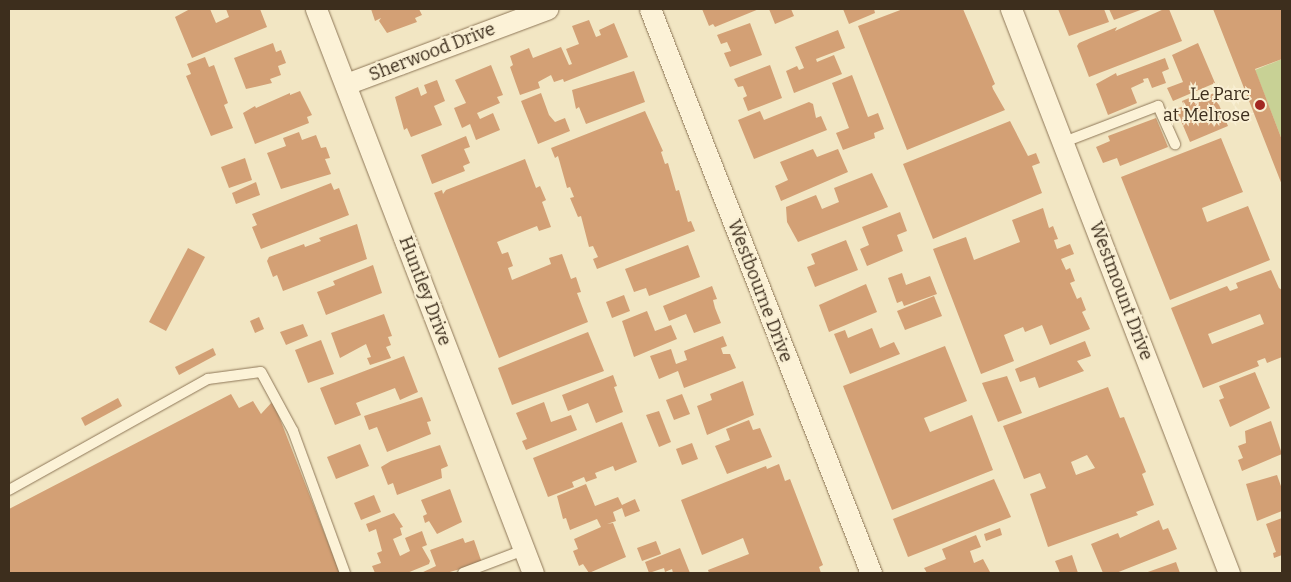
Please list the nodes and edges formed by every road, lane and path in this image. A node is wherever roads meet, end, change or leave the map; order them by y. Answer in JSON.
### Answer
{"nodes":[{"id":1,"x":316,"y":9,"type":"edge"},
{"id":2,"x":546,"y":9,"type":"edge"},
{"id":3,"x":650,"y":9,"type":"edge"},
{"id":4,"x":1011,"y":9,"type":"edge"},
{"id":5,"x":346,"y":84,"type":"junction"},
{"id":6,"x":1064,"y":142,"type":"junction"},
{"id":7,"x":1175,"y":144,"type":"dead end"},
{"id":8,"x":9,"y":490,"type":"edge"},
{"id":9,"x":524,"y":550,"type":"junction"},
{"id":10,"x":345,"y":573,"type":"edge"},
{"id":11,"x":464,"y":573,"type":"edge"},
{"id":12,"x":533,"y":573,"type":"edge"},
{"id":13,"x":870,"y":573,"type":"edge"},
{"id":14,"x":1229,"y":573,"type":"edge"}],
"edges":[{"from":1,"to":5,"type":"street","name":"Huntley Drive"},
{"from":2,"to":5,"type":"street","name":"Sherwood Drive"},
{"from":3,"to":13,"type":"street","name":"Westbourne Drive"},
{"from":4,"to":6,"type":"street","name":"Westmount Drive"},
{"from":5,"to":9,"type":"street","name":"Huntley Drive"},
{"from":6,"to":7,"type":"lane"},
{"from":6,"to":14,"type":"street","name":"Westmount Drive"},
{"from":8,"to":10,"type":"lane"},
{"from":9,"to":11,"type":"lane"},
{"from":9,"to":12,"type":"street","name":"Huntley Drive"}]}
